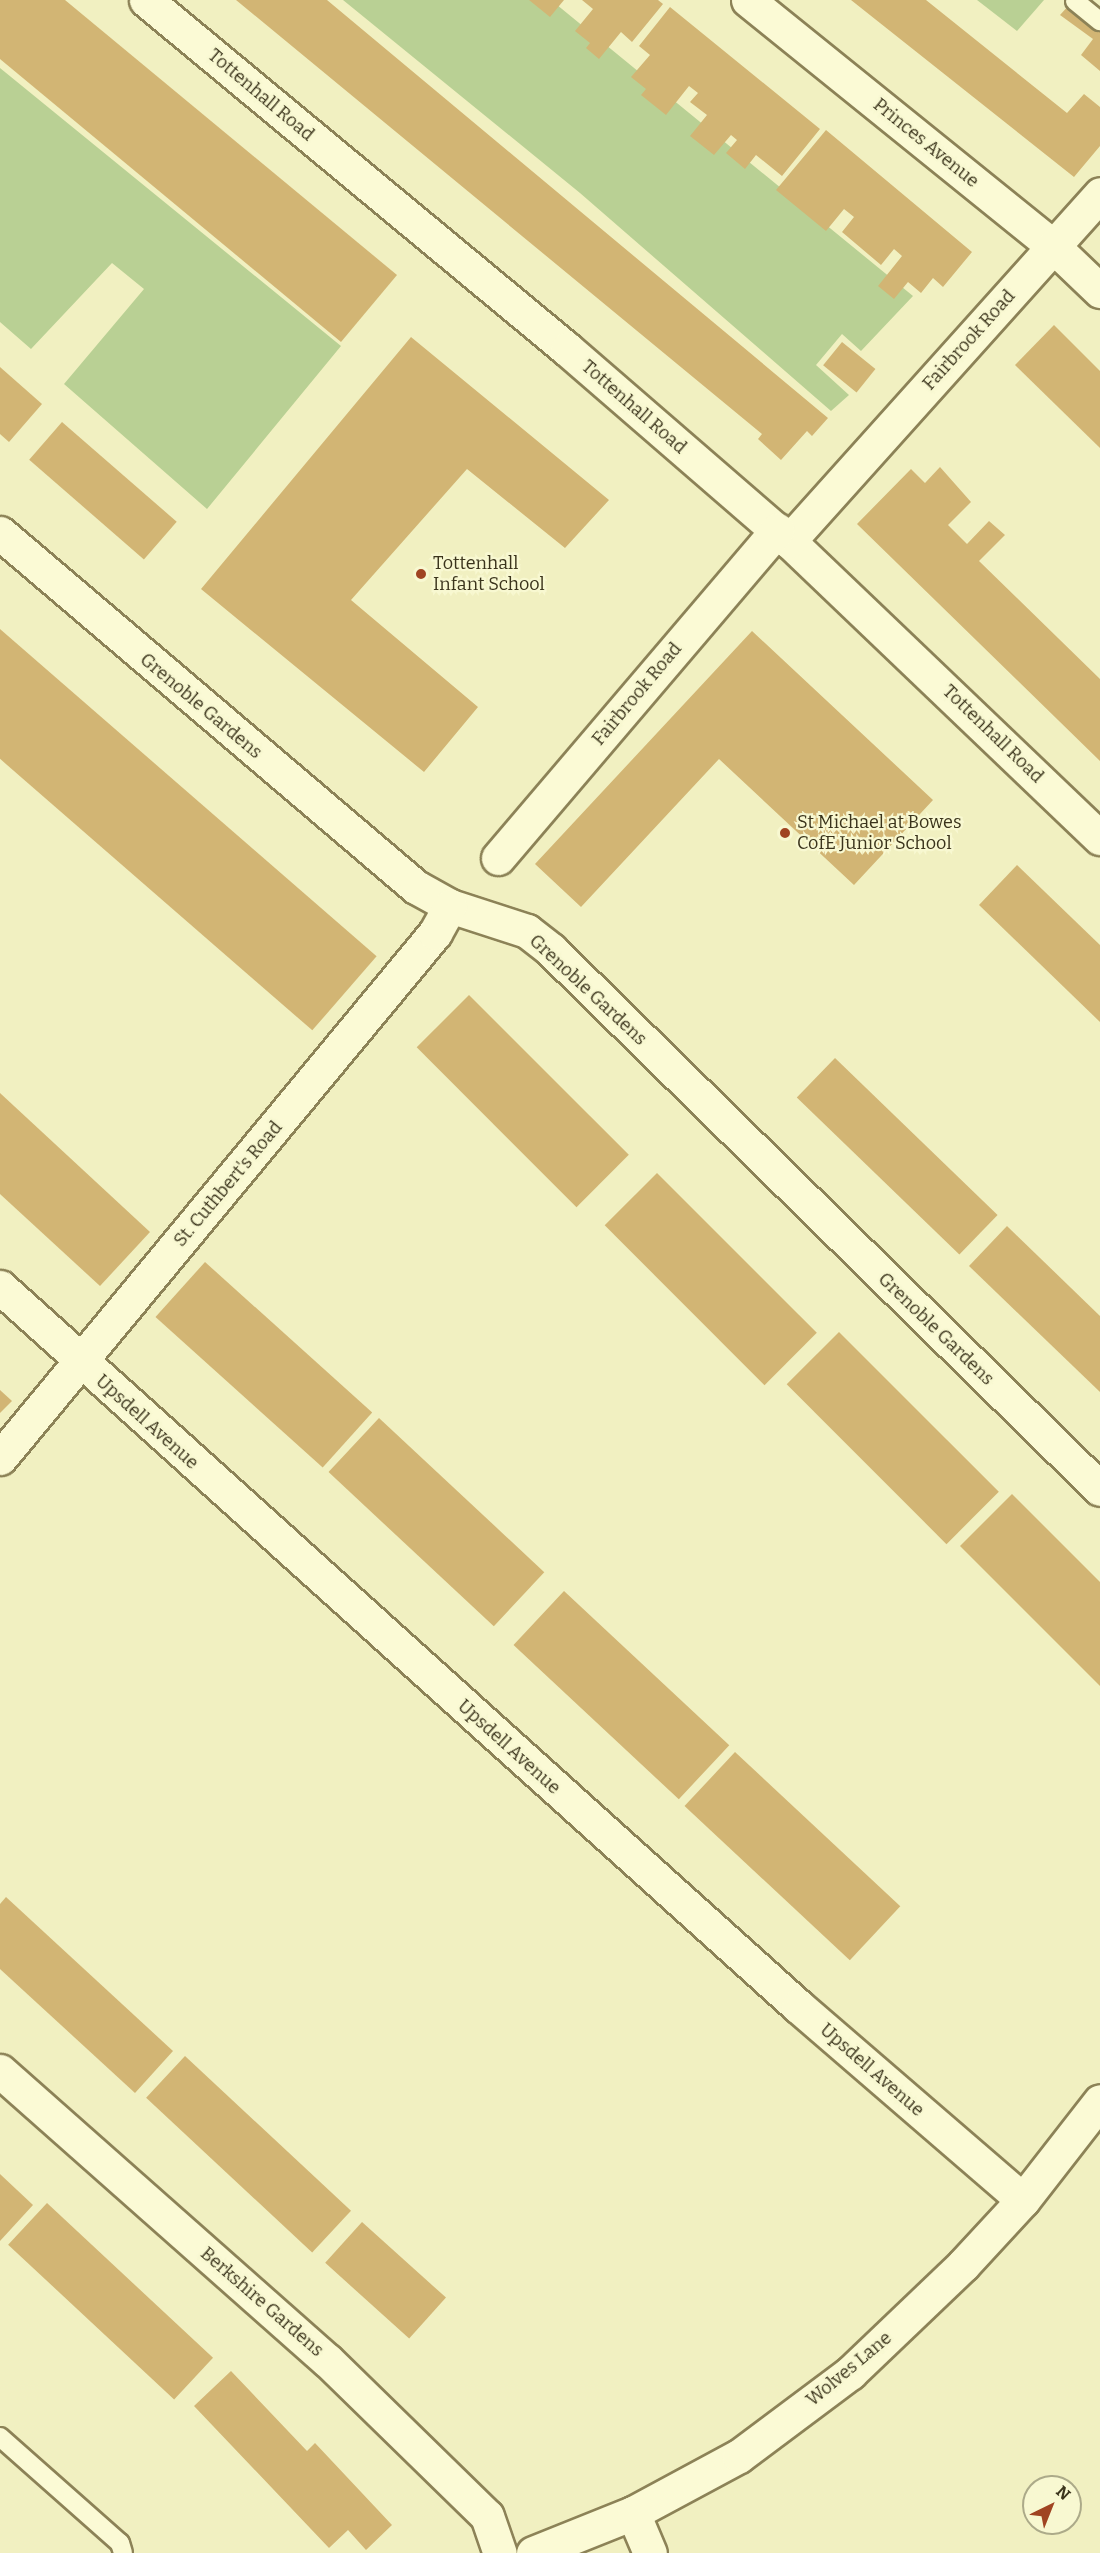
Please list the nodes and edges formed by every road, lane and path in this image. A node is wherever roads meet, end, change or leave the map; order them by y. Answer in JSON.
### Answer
{"nodes":[{"id":1,"x":146,"y":0,"type":"edge"},
{"id":2,"x":748,"y":0,"type":"edge"},
{"id":3,"x":1075,"y":1,"type":"edge"},
{"id":4,"x":1100,"y":21,"type":"edge"},
{"id":5,"x":1100,"y":194,"type":"edge"},
{"id":6,"x":1054,"y":247,"type":"junction"},
{"id":7,"x":1100,"y":291,"type":"edge"},
{"id":8,"x":0,"y":533,"type":"edge"},
{"id":9,"x":783,"y":536,"type":"junction"},
{"id":10,"x":1100,"y":838,"type":"edge"},
{"id":11,"x":498,"y":858,"type":"dead end"},
{"id":12,"x":450,"y":906,"type":"junction"},
{"id":13,"x":0,"y":1287,"type":"edge"},
{"id":14,"x":81,"y":1362,"type":"junction"},
{"id":15,"x":0,"y":1458,"type":"edge"},
{"id":16,"x":1100,"y":1489,"type":"edge"},
{"id":17,"x":0,"y":2071,"type":"edge"},
{"id":18,"x":1100,"y":2101,"type":"edge"},
{"id":19,"x":1023,"y":2200,"type":"junction"},
{"id":20,"x":0,"y":2437,"type":"edge"},
{"id":21,"x":633,"y":2513,"type":"junction"},
{"id":22,"x":123,"y":2553,"type":"edge"},
{"id":23,"x":500,"y":2553,"type":"edge"},
{"id":24,"x":532,"y":2553,"type":"edge"},
{"id":25,"x":650,"y":2553,"type":"edge"}],
"edges":[{"from":1,"to":9,"type":"street","name":"Tottenhall Road"},
{"from":2,"to":6,"type":"street","name":"Princes Avenue"},
{"from":3,"to":4,"type":"lane"},
{"from":5,"to":6,"type":"street","name":"Fairbrook Road"},
{"from":6,"to":7,"type":"street","name":"Princes Avenue"},
{"from":6,"to":9,"type":"street","name":"Fairbrook Road"},
{"from":8,"to":12,"type":"street","name":"Grenoble Gardens"},
{"from":9,"to":10,"type":"street","name":"Tottenhall Road"},
{"from":9,"to":11,"type":"street","name":"Fairbrook Road"},
{"from":12,"to":14,"type":"street","name":"St. Cuthbert's Road"},
{"from":12,"to":16,"type":"street","name":"Grenoble Gardens"},
{"from":13,"to":14,"type":"street","name":"Upsdell Avenue"},
{"from":14,"to":15,"type":"street","name":"St. Cuthbert's Road"},
{"from":14,"to":19,"type":"street","name":"Upsdell Avenue"},
{"from":17,"to":23,"type":"street","name":"Berkshire Gardens"},
{"from":18,"to":19,"type":"street","name":"Wolves Lane"},
{"from":19,"to":21,"type":"street","name":"Wolves Lane"},
{"from":20,"to":22,"type":"lane"},
{"from":21,"to":24,"type":"street","name":"Wolves Lane"},
{"from":21,"to":25,"type":"street"}]}
